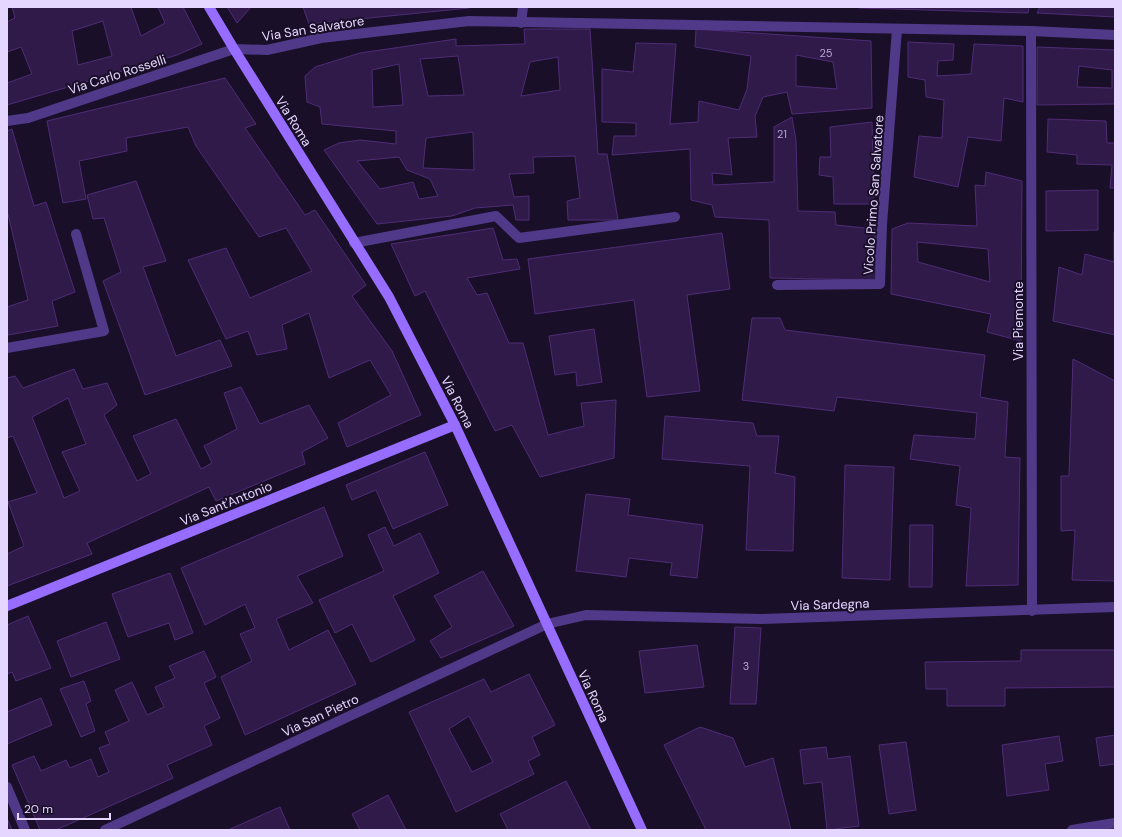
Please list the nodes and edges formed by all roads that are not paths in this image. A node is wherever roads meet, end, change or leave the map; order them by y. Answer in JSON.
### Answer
{"nodes":[{"id":1,"x":210,"y":7,"type":"edge"},
{"id":2,"x":523,"y":7,"type":"edge"},
{"id":3,"x":521,"y":22,"type":"junction"},
{"id":4,"x":897,"y":29,"type":"junction"},
{"id":5,"x":1031,"y":31,"type":"junction"},
{"id":6,"x":1115,"y":35,"type":"edge"},
{"id":7,"x":234,"y":49,"type":"junction"},
{"id":8,"x":7,"y":121,"type":"edge"},
{"id":9,"x":675,"y":217,"type":"dead end"},
{"id":10,"x":76,"y":234,"type":"dead end"},
{"id":11,"x":354,"y":243,"type":"junction"},
{"id":12,"x":777,"y":285,"type":"dead end"},
{"id":13,"x":7,"y":348,"type":"edge"},
{"id":14,"x":456,"y":424,"type":"junction"},
{"id":15,"x":7,"y":606,"type":"edge"},
{"id":16,"x":1115,"y":607,"type":"edge"},
{"id":17,"x":1032,"y":611,"type":"junction"},
{"id":18,"x":547,"y":624,"type":"junction"},
{"id":19,"x":7,"y":787,"type":"edge"},
{"id":20,"x":1115,"y":823,"type":"edge"},
{"id":21,"x":25,"y":830,"type":"edge"},
{"id":22,"x":105,"y":830,"type":"edge"},
{"id":23,"x":642,"y":830,"type":"edge"},
{"id":24,"x":1072,"y":830,"type":"edge"}],
"edges":[{"from":1,"to":7,"type":"main road","name":"Via Roma"},
{"from":2,"to":3,"type":"street"},
{"from":3,"to":4,"type":"street","name":"Via San Salvatore"},
{"from":3,"to":7,"type":"street","name":"Via San Salvatore"},
{"from":4,"to":5,"type":"street","name":"Via San Salvatore"},
{"from":4,"to":12,"type":"street","name":"Vicolo Primo San Salvatore"},
{"from":5,"to":6,"type":"street","name":"Via San Salvatore"},
{"from":5,"to":17,"type":"street","name":"Via Piemonte"},
{"from":7,"to":8,"type":"street","name":"Via Carlo Rosselli"},
{"from":7,"to":11,"type":"main road","name":"Via Roma"},
{"from":9,"to":11,"type":"street"},
{"from":10,"to":13,"type":"street"},
{"from":11,"to":14,"type":"main road","name":"Via Roma"},
{"from":14,"to":15,"type":"main road","name":"Via Sant'Antonio"},
{"from":14,"to":18,"type":"main road","name":"Via Roma"},
{"from":16,"to":17,"type":"street","name":"Via Sardegna"},
{"from":17,"to":18,"type":"street","name":"Via Sardegna"},
{"from":18,"to":22,"type":"street","name":"Via San Pietro"},
{"from":18,"to":23,"type":"main road","name":"Via Roma"},
{"from":19,"to":21,"type":"street"},
{"from":20,"to":24,"type":"street"}]}
